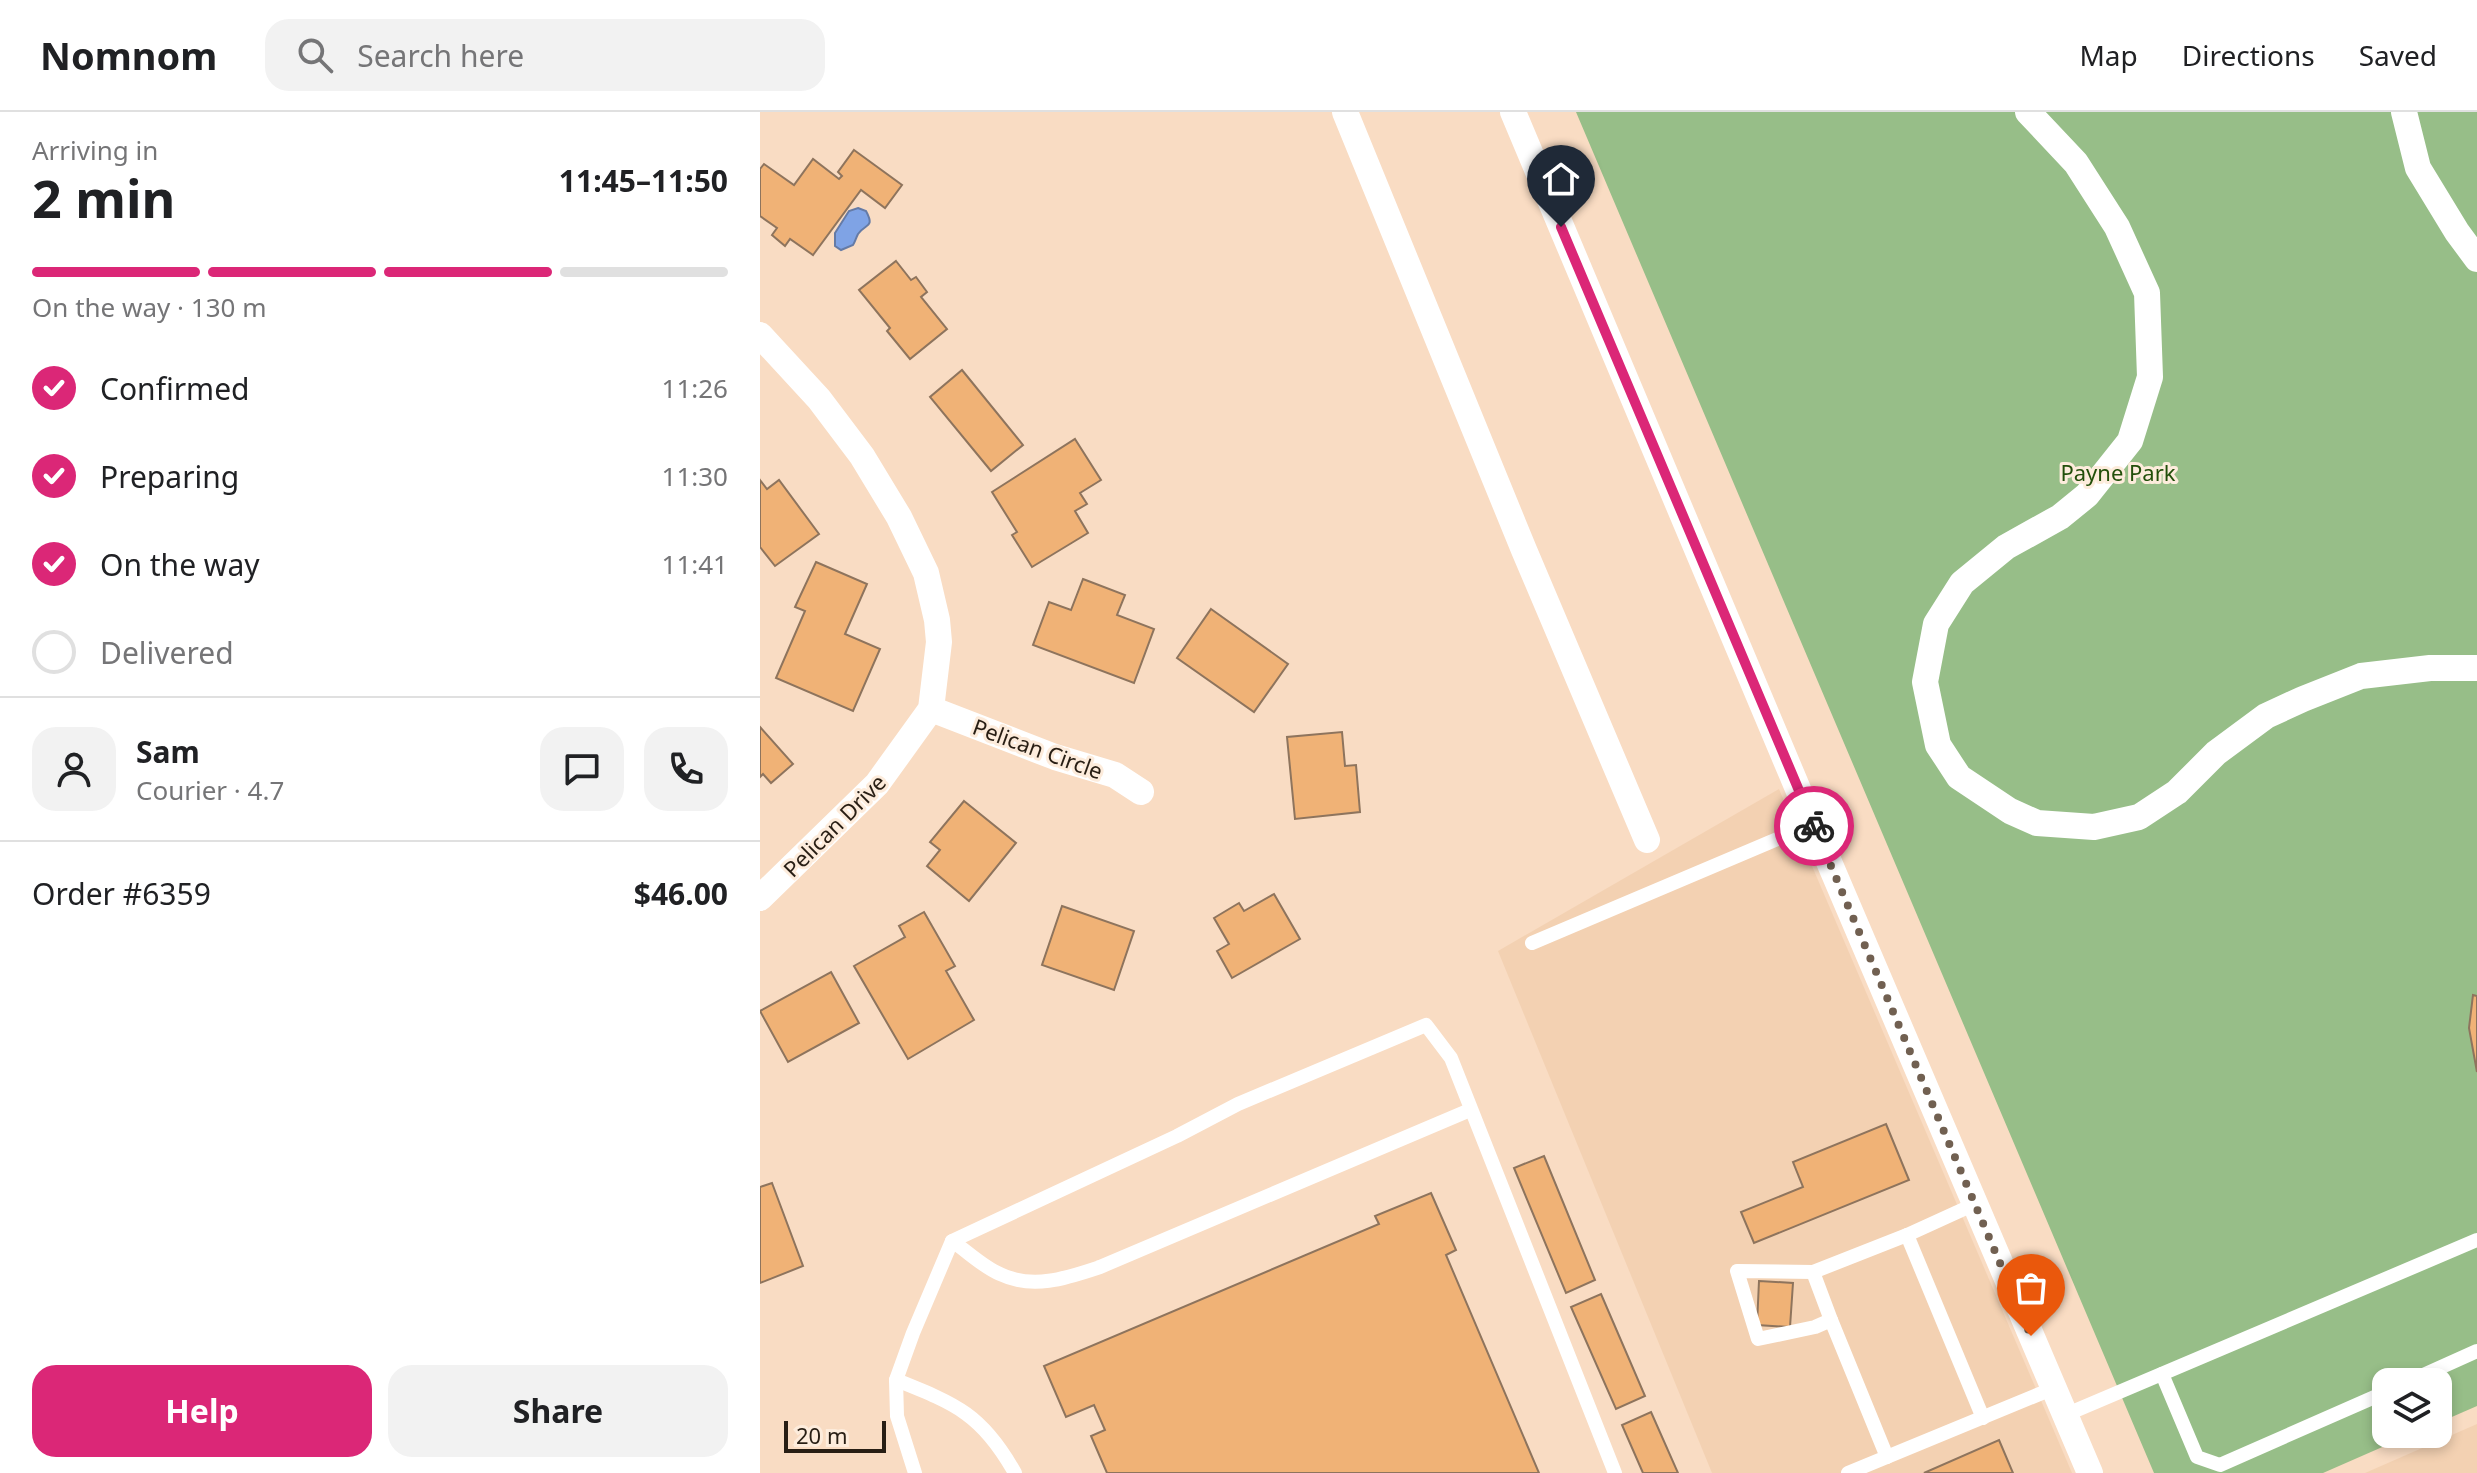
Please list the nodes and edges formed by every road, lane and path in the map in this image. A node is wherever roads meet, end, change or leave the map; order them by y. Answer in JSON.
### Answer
{"nodes":[{"id":1,"x":1345,"y":112,"type":"edge"},
{"id":2,"x":1513,"y":112,"type":"edge"},
{"id":3,"x":2028,"y":112,"type":"edge"},
{"id":4,"x":2404,"y":112,"type":"edge"},
{"id":5,"x":2477,"y":259,"type":"edge"},
{"id":6,"x":760,"y":335,"type":"edge"},
{"id":7,"x":2477,"y":668,"type":"edge"},
{"id":8,"x":931,"y":709,"type":"junction"},
{"id":9,"x":1141,"y":792,"type":"dead end"},
{"id":10,"x":1813,"y":824,"type":"junction"},
{"id":11,"x":1647,"y":840,"type":"dead end"},
{"id":12,"x":760,"y":898,"type":"edge"},
{"id":13,"x":1532,"y":943,"type":"dead end"},
{"id":14,"x":1470,"y":1110,"type":"junction"},
{"id":15,"x":1975,"y":1204,"type":"junction"},
{"id":16,"x":1907,"y":1235,"type":"junction"},
{"id":17,"x":2477,"y":1240,"type":"edge"},
{"id":18,"x":952,"y":1241,"type":"junction"},
{"id":19,"x":1813,"y":1272,"type":"junction"},
{"id":20,"x":1831,"y":1320,"type":"junction"},
{"id":21,"x":2477,"y":1351,"type":"edge"},
{"id":22,"x":2439,"y":1368,"type":"edge"},
{"id":23,"x":2162,"y":1374,"type":"junction"},
{"id":24,"x":896,"y":1380,"type":"junction"},
{"id":25,"x":2054,"y":1388,"type":"junction"},
{"id":26,"x":2372,"y":1398,"type":"edge"},
{"id":27,"x":2065,"y":1415,"type":"junction"},
{"id":28,"x":1983,"y":1418,"type":"junction"},
{"id":29,"x":1887,"y":1457,"type":"junction"},
{"id":30,"x":915,"y":1473,"type":"edge"},
{"id":31,"x":1015,"y":1473,"type":"edge"},
{"id":32,"x":1615,"y":1473,"type":"edge"},
{"id":33,"x":1848,"y":1473,"type":"edge"},
{"id":34,"x":2090,"y":1473,"type":"edge"}],
"edges":[{"from":1,"to":11,"type":"street"},
{"from":2,"to":10,"type":"street"},
{"from":3,"to":7,"type":"street"},
{"from":4,"to":5,"type":"street"},
{"from":6,"to":8,"type":"street"},
{"from":8,"to":9,"type":"street","name":"Pelican Circle"},
{"from":8,"to":12,"type":"street","name":"Pelican Drive"},
{"from":10,"to":13,"type":"lane"},
{"from":10,"to":15,"type":"street"},
{"from":14,"to":18,"type":"lane"},
{"from":14,"to":18,"type":"lane"},
{"from":14,"to":32,"type":"lane"},
{"from":15,"to":16,"type":"lane"},
{"from":15,"to":25,"type":"street"},
{"from":16,"to":19,"type":"lane"},
{"from":16,"to":28,"type":"lane"},
{"from":17,"to":23,"type":"lane"},
{"from":18,"to":24,"type":"lane"},
{"from":19,"to":20,"type":"lane"},
{"from":19,"to":20,"type":"lane"},
{"from":20,"to":29,"type":"lane"},
{"from":21,"to":22,"type":"lane"},
{"from":23,"to":26,"type":"lane"},
{"from":23,"to":27,"type":"lane"},
{"from":24,"to":30,"type":"lane"},
{"from":24,"to":31,"type":"lane"},
{"from":25,"to":27,"type":"street"},
{"from":25,"to":28,"type":"lane"},
{"from":27,"to":34,"type":"street"},
{"from":28,"to":29,"type":"lane"},
{"from":29,"to":33,"type":"lane"}]}
